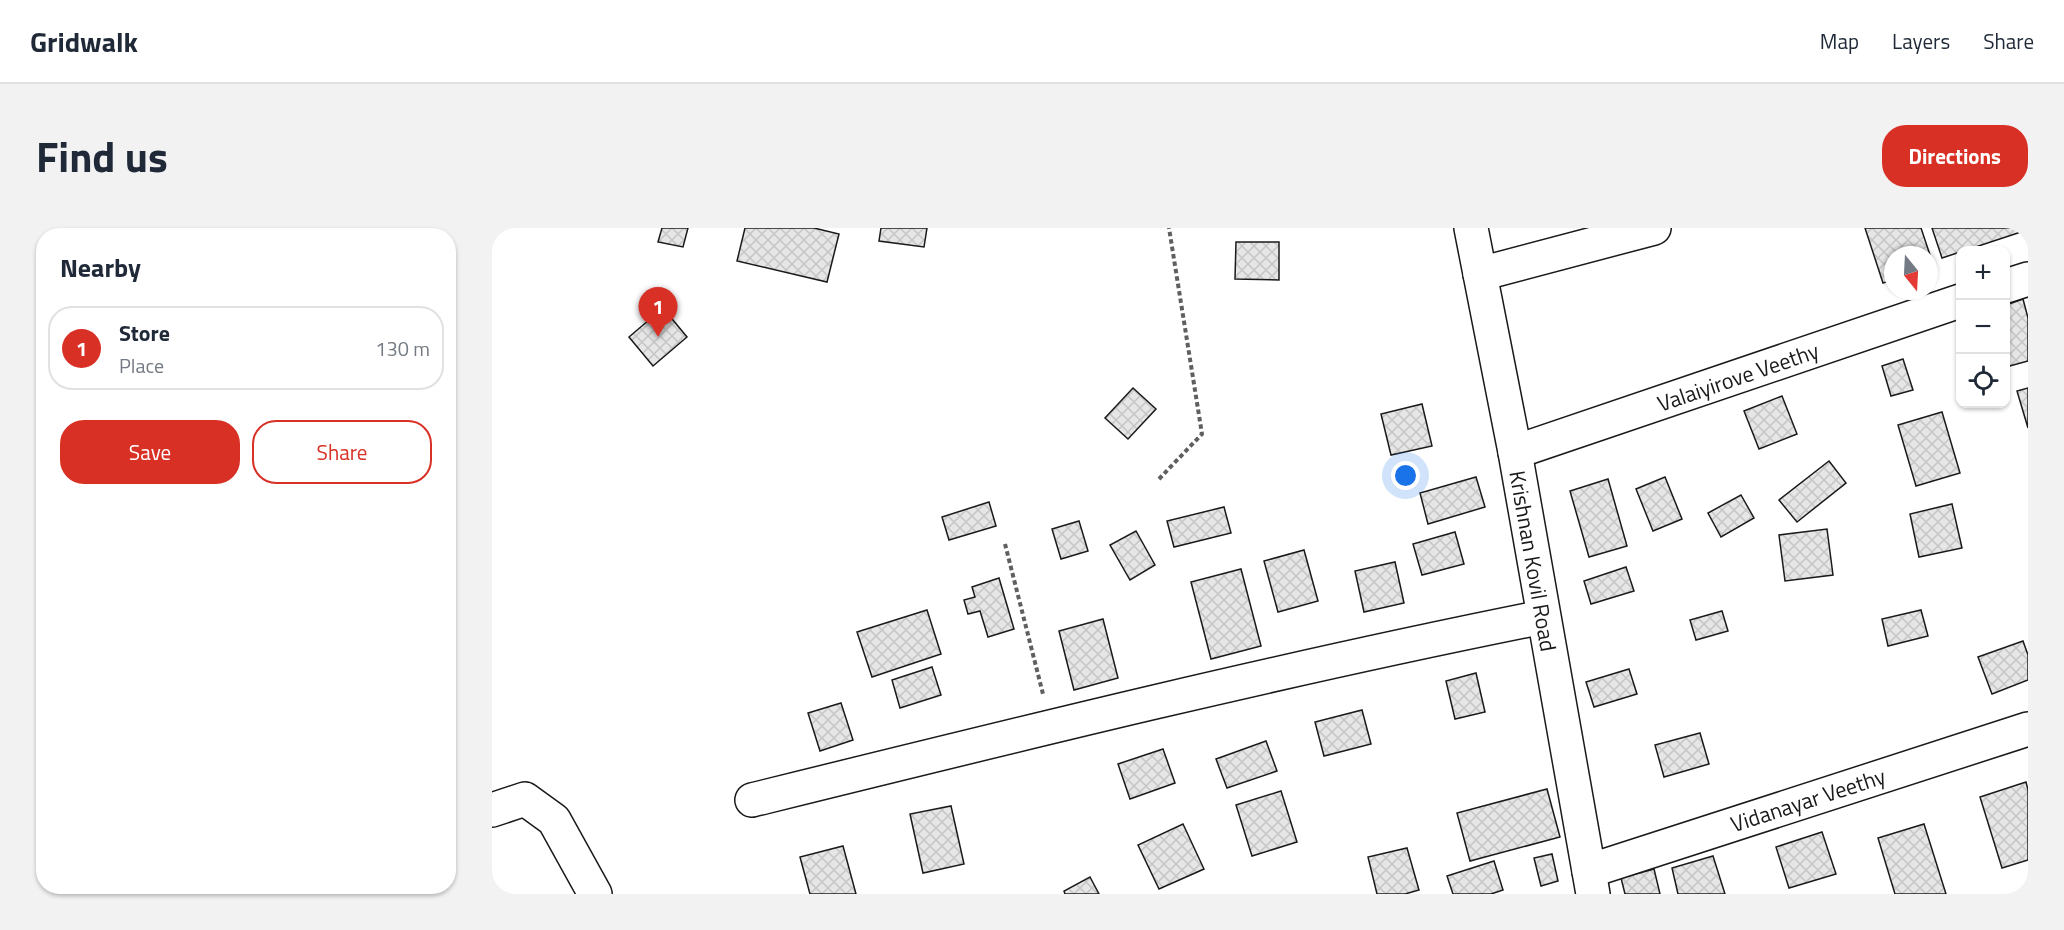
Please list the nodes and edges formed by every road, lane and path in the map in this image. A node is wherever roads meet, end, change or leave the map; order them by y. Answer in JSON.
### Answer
{"nodes":[{"id":1,"x":1169,"y":228,"type":"edge"},
{"id":2,"x":1471,"y":228,"type":"edge"},
{"id":3,"x":1654,"y":228,"type":"edge"},
{"id":4,"x":1480,"y":274,"type":"junction"},
{"id":5,"x":2028,"y":279,"type":"edge"},
{"id":6,"x":2010,"y":285,"type":"edge"},
{"id":7,"x":1956,"y":303,"type":"edge"},
{"id":8,"x":1515,"y":452,"type":"junction"},
{"id":9,"x":1159,"y":479,"type":"dead end"},
{"id":10,"x":1005,"y":544,"type":"dead end"},
{"id":11,"x":1543,"y":617,"type":"junction"},
{"id":12,"x":1052,"y":726,"type":"junction"},
{"id":13,"x":2028,"y":729,"type":"edge"},
{"id":14,"x":752,"y":800,"type":"dead end"},
{"id":15,"x":492,"y":810,"type":"edge"},
{"id":16,"x":1591,"y":882,"type":"edge"},
{"id":17,"x":595,"y":894,"type":"edge"}],
"edges":[{"from":1,"to":9,"type":"path"},
{"from":2,"to":4,"type":"street","name":"Krishnan Kovil Road"},
{"from":3,"to":4,"type":"street"},
{"from":4,"to":8,"type":"street","name":"Krishnan Kovil Road"},
{"from":5,"to":6,"type":"street"},
{"from":7,"to":8,"type":"street","name":"Valaiyirove Veethy"},
{"from":8,"to":11,"type":"street","name":"Krishnan Kovil Road"},
{"from":10,"to":12,"type":"path"},
{"from":11,"to":12,"type":"street"},
{"from":11,"to":16,"type":"street","name":"Krishnan Kovil Road"},
{"from":12,"to":14,"type":"street"},
{"from":13,"to":16,"type":"street","name":"Vidanayar Veethy"},
{"from":15,"to":17,"type":"street"}]}
